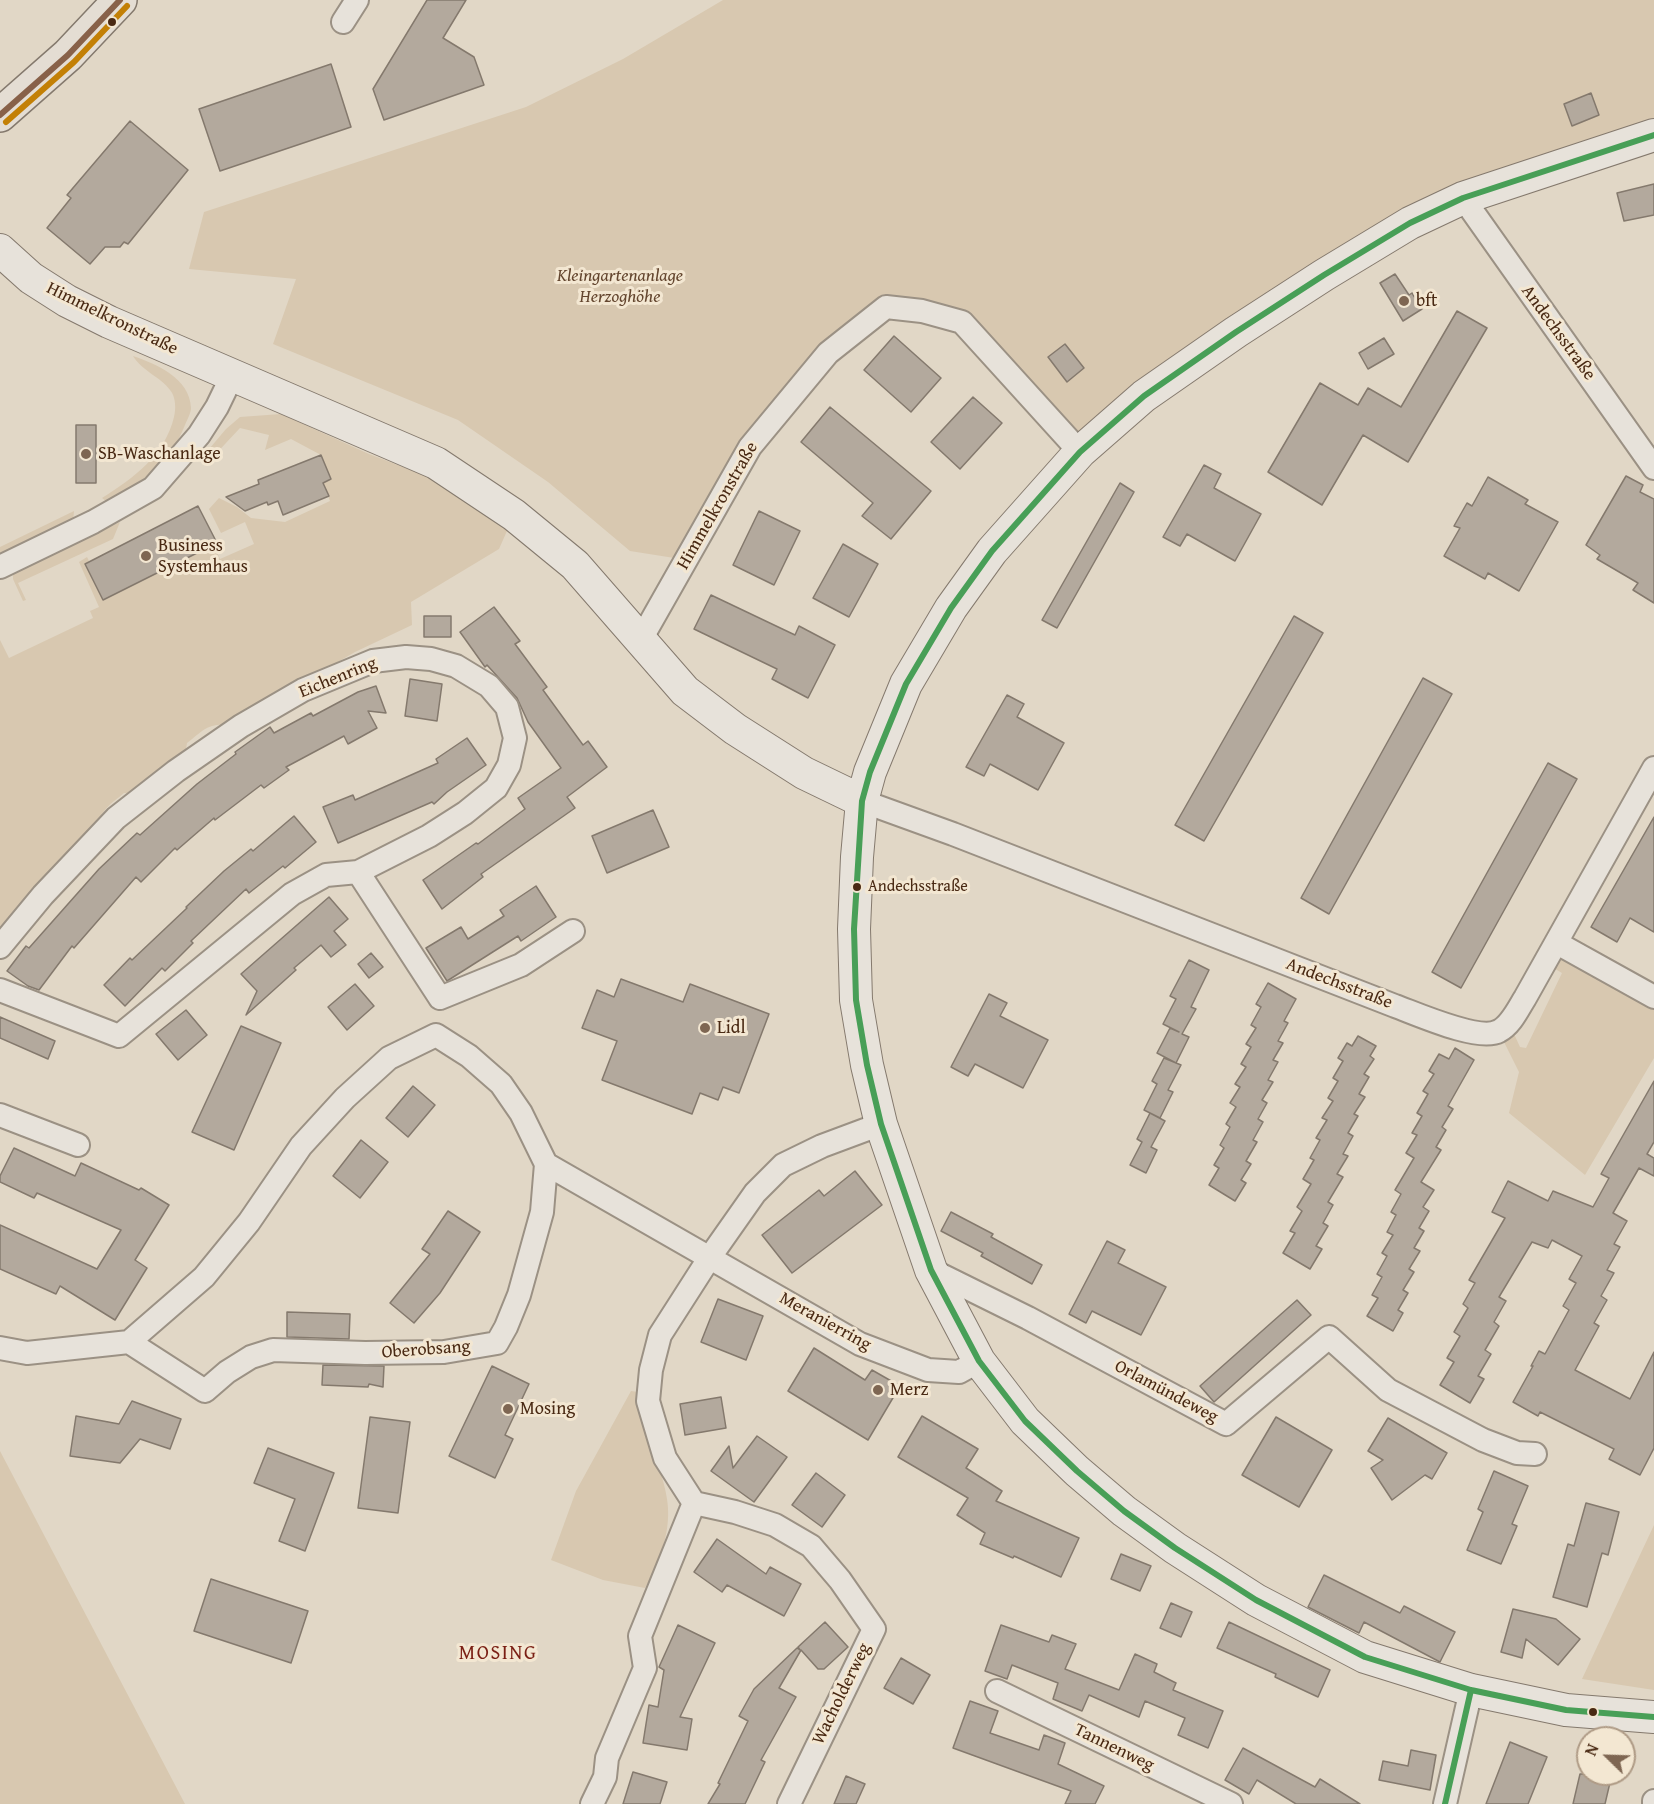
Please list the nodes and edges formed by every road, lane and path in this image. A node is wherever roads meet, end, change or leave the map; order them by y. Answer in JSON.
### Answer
{"nodes":[{"id":1,"x":120,"y":0,"type":"edge"},
{"id":2,"x":357,"y":0,"type":"edge"},
{"id":3,"x":343,"y":22,"type":"dead end"},
{"id":4,"x":14,"y":95,"type":"edge"},
{"id":5,"x":0,"y":115,"type":"edge"},
{"id":6,"x":1654,"y":135,"type":"edge"},
{"id":7,"x":1463,"y":198,"type":"junction"},
{"id":8,"x":0,"y":250,"type":"edge"},
{"id":9,"x":0,"y":275,"type":"edge"},
{"id":10,"x":67,"y":301,"type":"junction"},
{"id":11,"x":232,"y":376,"type":"junction"},
{"id":12,"x":1080,"y":452,"type":"junction"},
{"id":13,"x":1654,"y":468,"type":"edge"},
{"id":14,"x":0,"y":567,"type":"edge"},
{"id":15,"x":640,"y":641,"type":"junction"},
{"id":16,"x":1654,"y":768,"type":"edge"},
{"id":17,"x":862,"y":801,"type":"junction"},
{"id":18,"x":358,"y":872,"type":"junction"},
{"id":19,"x":573,"y":931,"type":"dead end"},
{"id":20,"x":1557,"y":943,"type":"junction"},
{"id":21,"x":0,"y":947,"type":"edge"},
{"id":22,"x":0,"y":990,"type":"edge"},
{"id":23,"x":1654,"y":997,"type":"edge"},
{"id":24,"x":440,"y":998,"type":"junction"},
{"id":25,"x":436,"y":1035,"type":"junction"},
{"id":26,"x":0,"y":1115,"type":"edge"},
{"id":27,"x":880,"y":1124,"type":"junction"},
{"id":28,"x":78,"y":1145,"type":"dead end"},
{"id":29,"x":546,"y":1164,"type":"junction"},
{"id":30,"x":710,"y":1257,"type":"junction"},
{"id":31,"x":931,"y":1270,"type":"junction"},
{"id":32,"x":129,"y":1342,"type":"junction"},
{"id":33,"x":0,"y":1348,"type":"edge"},
{"id":34,"x":979,"y":1361,"type":"junction"},
{"id":35,"x":1535,"y":1454,"type":"dead end"},
{"id":36,"x":694,"y":1503,"type":"junction"},
{"id":37,"x":1471,"y":1690,"type":"junction"},
{"id":38,"x":997,"y":1691,"type":"dead end"},
{"id":39,"x":1654,"y":1717,"type":"edge"},
{"id":40,"x":592,"y":1804,"type":"edge"},
{"id":41,"x":789,"y":1804,"type":"edge"},
{"id":42,"x":1231,"y":1804,"type":"edge"},
{"id":43,"x":1445,"y":1804,"type":"edge"}],
"edges":[{"from":1,"to":4,"type":"main road"},
{"from":2,"to":3,"type":"street"},
{"from":4,"to":5,"type":"main road"},
{"from":6,"to":7,"type":"street"},
{"from":7,"to":12,"type":"street"},
{"from":7,"to":13,"type":"street","name":"Andechsstraße"},
{"from":8,"to":10,"type":"street","name":"Himmelkronstraße"},
{"from":9,"to":10,"type":"street"},
{"from":10,"to":11,"type":"street","name":"Himmelkronstraße"},
{"from":11,"to":14,"type":"street"},
{"from":11,"to":15,"type":"street","name":"Himmelkronstraße"},
{"from":12,"to":15,"type":"street","name":"Himmelkronstraße"},
{"from":12,"to":17,"type":"street"},
{"from":15,"to":17,"type":"street","name":"Himmelkronstraße"},
{"from":16,"to":20,"type":"street","name":"Andechsstraße"},
{"from":17,"to":20,"type":"street","name":"Andechsstraße"},
{"from":17,"to":27,"type":"street"},
{"from":18,"to":21,"type":"street","name":"Eichenring"},
{"from":18,"to":22,"type":"street","name":"Eichenring"},
{"from":18,"to":24,"type":"street"},
{"from":19,"to":24,"type":"street"},
{"from":20,"to":23,"type":"street"},
{"from":24,"to":25,"type":"street"},
{"from":25,"to":29,"type":"street"},
{"from":25,"to":32,"type":"street"},
{"from":26,"to":28,"type":"street"},
{"from":27,"to":30,"type":"street"},
{"from":27,"to":31,"type":"street"},
{"from":29,"to":30,"type":"street","name":"Meranierring"},
{"from":29,"to":32,"type":"street","name":"Oberobsang"},
{"from":30,"to":34,"type":"street","name":"Meranierring"},
{"from":30,"to":36,"type":"street"},
{"from":31,"to":34,"type":"street"},
{"from":31,"to":35,"type":"street","name":"Orlamündeweg"},
{"from":32,"to":33,"type":"street"},
{"from":34,"to":37,"type":"street"},
{"from":36,"to":40,"type":"street"},
{"from":36,"to":41,"type":"street","name":"Wacholderweg"},
{"from":37,"to":39,"type":"street"},
{"from":37,"to":43,"type":"street"},
{"from":38,"to":42,"type":"street","name":"Tannenweg"}]}
